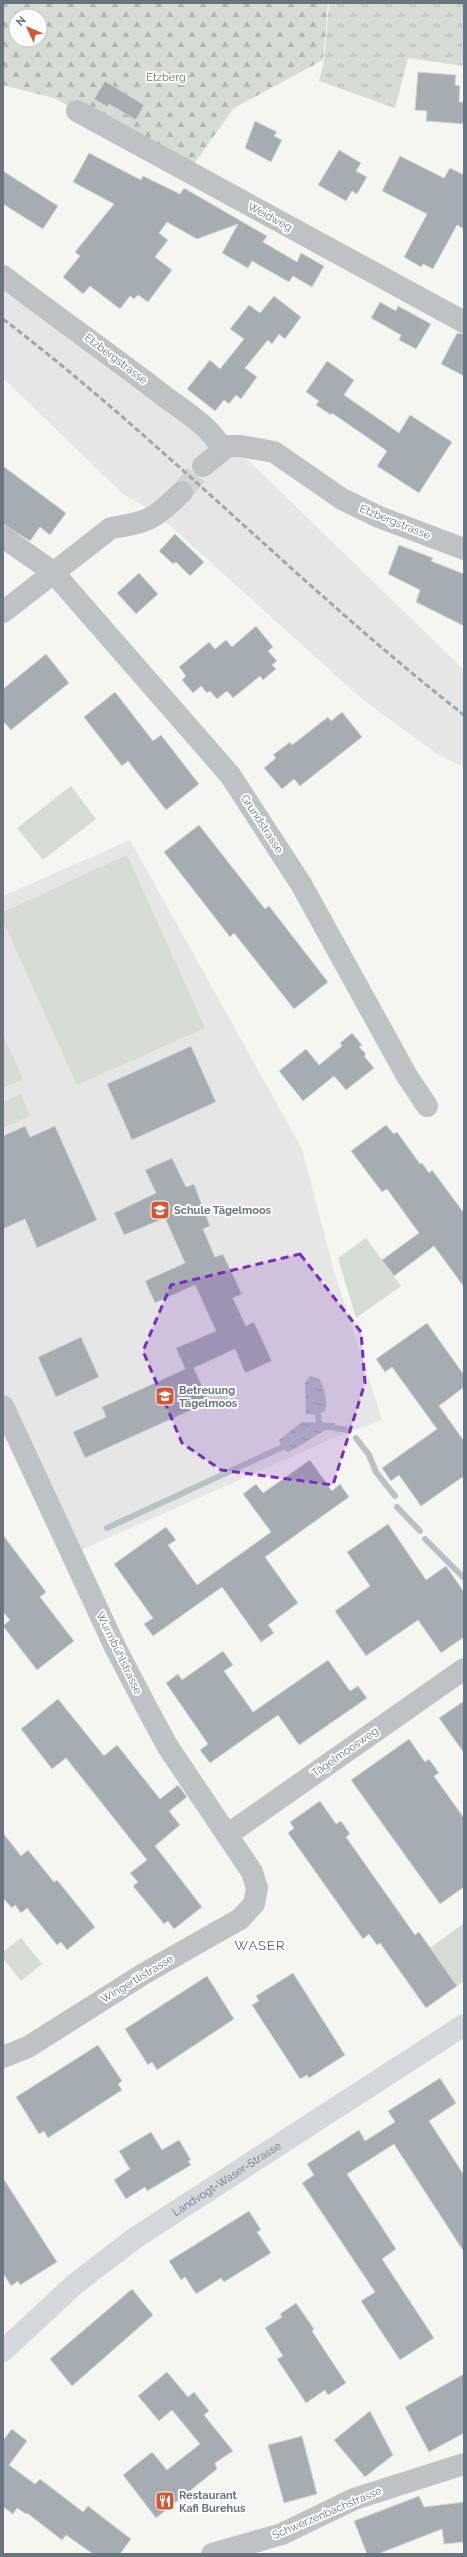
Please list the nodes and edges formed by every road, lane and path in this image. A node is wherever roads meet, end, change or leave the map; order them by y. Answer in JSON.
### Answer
{"nodes":[{"id":1,"x":77,"y":111,"type":"dead end"},
{"id":2,"x":3,"y":276,"type":"edge"},
{"id":3,"x":464,"y":322,"type":"edge"},
{"id":4,"x":222,"y":449,"type":"junction"},
{"id":5,"x":203,"y":466,"type":"tunnel mouth"},
{"id":6,"x":182,"y":492,"type":"tunnel mouth"},
{"id":7,"x":3,"y":537,"type":"edge"},
{"id":8,"x":464,"y":549,"type":"edge"},
{"id":9,"x":53,"y":572,"type":"junction"},
{"id":10,"x":3,"y":612,"type":"edge"},
{"id":11,"x":427,"y":1106,"type":"dead end"},
{"id":12,"x":3,"y":1406,"type":"edge"},
{"id":13,"x":464,"y":1669,"type":"edge"},
{"id":14,"x":227,"y":1835,"type":"junction"},
{"id":15,"x":257,"y":1888,"type":"joint"},
{"id":16,"x":464,"y":2025,"type":"edge"},
{"id":17,"x":3,"y":2057,"type":"edge"},
{"id":18,"x":3,"y":2351,"type":"edge"},
{"id":19,"x":464,"y":2464,"type":"edge"},
{"id":20,"x":212,"y":2554,"type":"edge"}],
"edges":[{"from":1,"to":3,"type":"street","name":"Weidweg"},
{"from":2,"to":4,"type":"street","name":"Etzbergstrasse"},
{"from":4,"to":5,"type":"street"},
{"from":4,"to":8,"type":"street","name":"Etzbergstrasse"},
{"from":6,"to":9,"type":"street"},
{"from":7,"to":9,"type":"street","name":"Grundstrasse"},
{"from":9,"to":10,"type":"street"},
{"from":9,"to":11,"type":"street","name":"Grundstrasse"},
{"from":12,"to":14,"type":"street","name":"Wurmbühlstrasse"},
{"from":13,"to":14,"type":"street","name":"Tägelmoosweg"},
{"from":14,"to":15,"type":"street","name":"Wurmbühlstrasse"},
{"from":15,"to":17,"type":"street","name":"Wingertlistrasse"},
{"from":16,"to":18,"type":"street","name":"Landvogt-Waser-Strasse"},
{"from":19,"to":20,"type":"street","name":"Schwerzenbachstrasse"}]}
